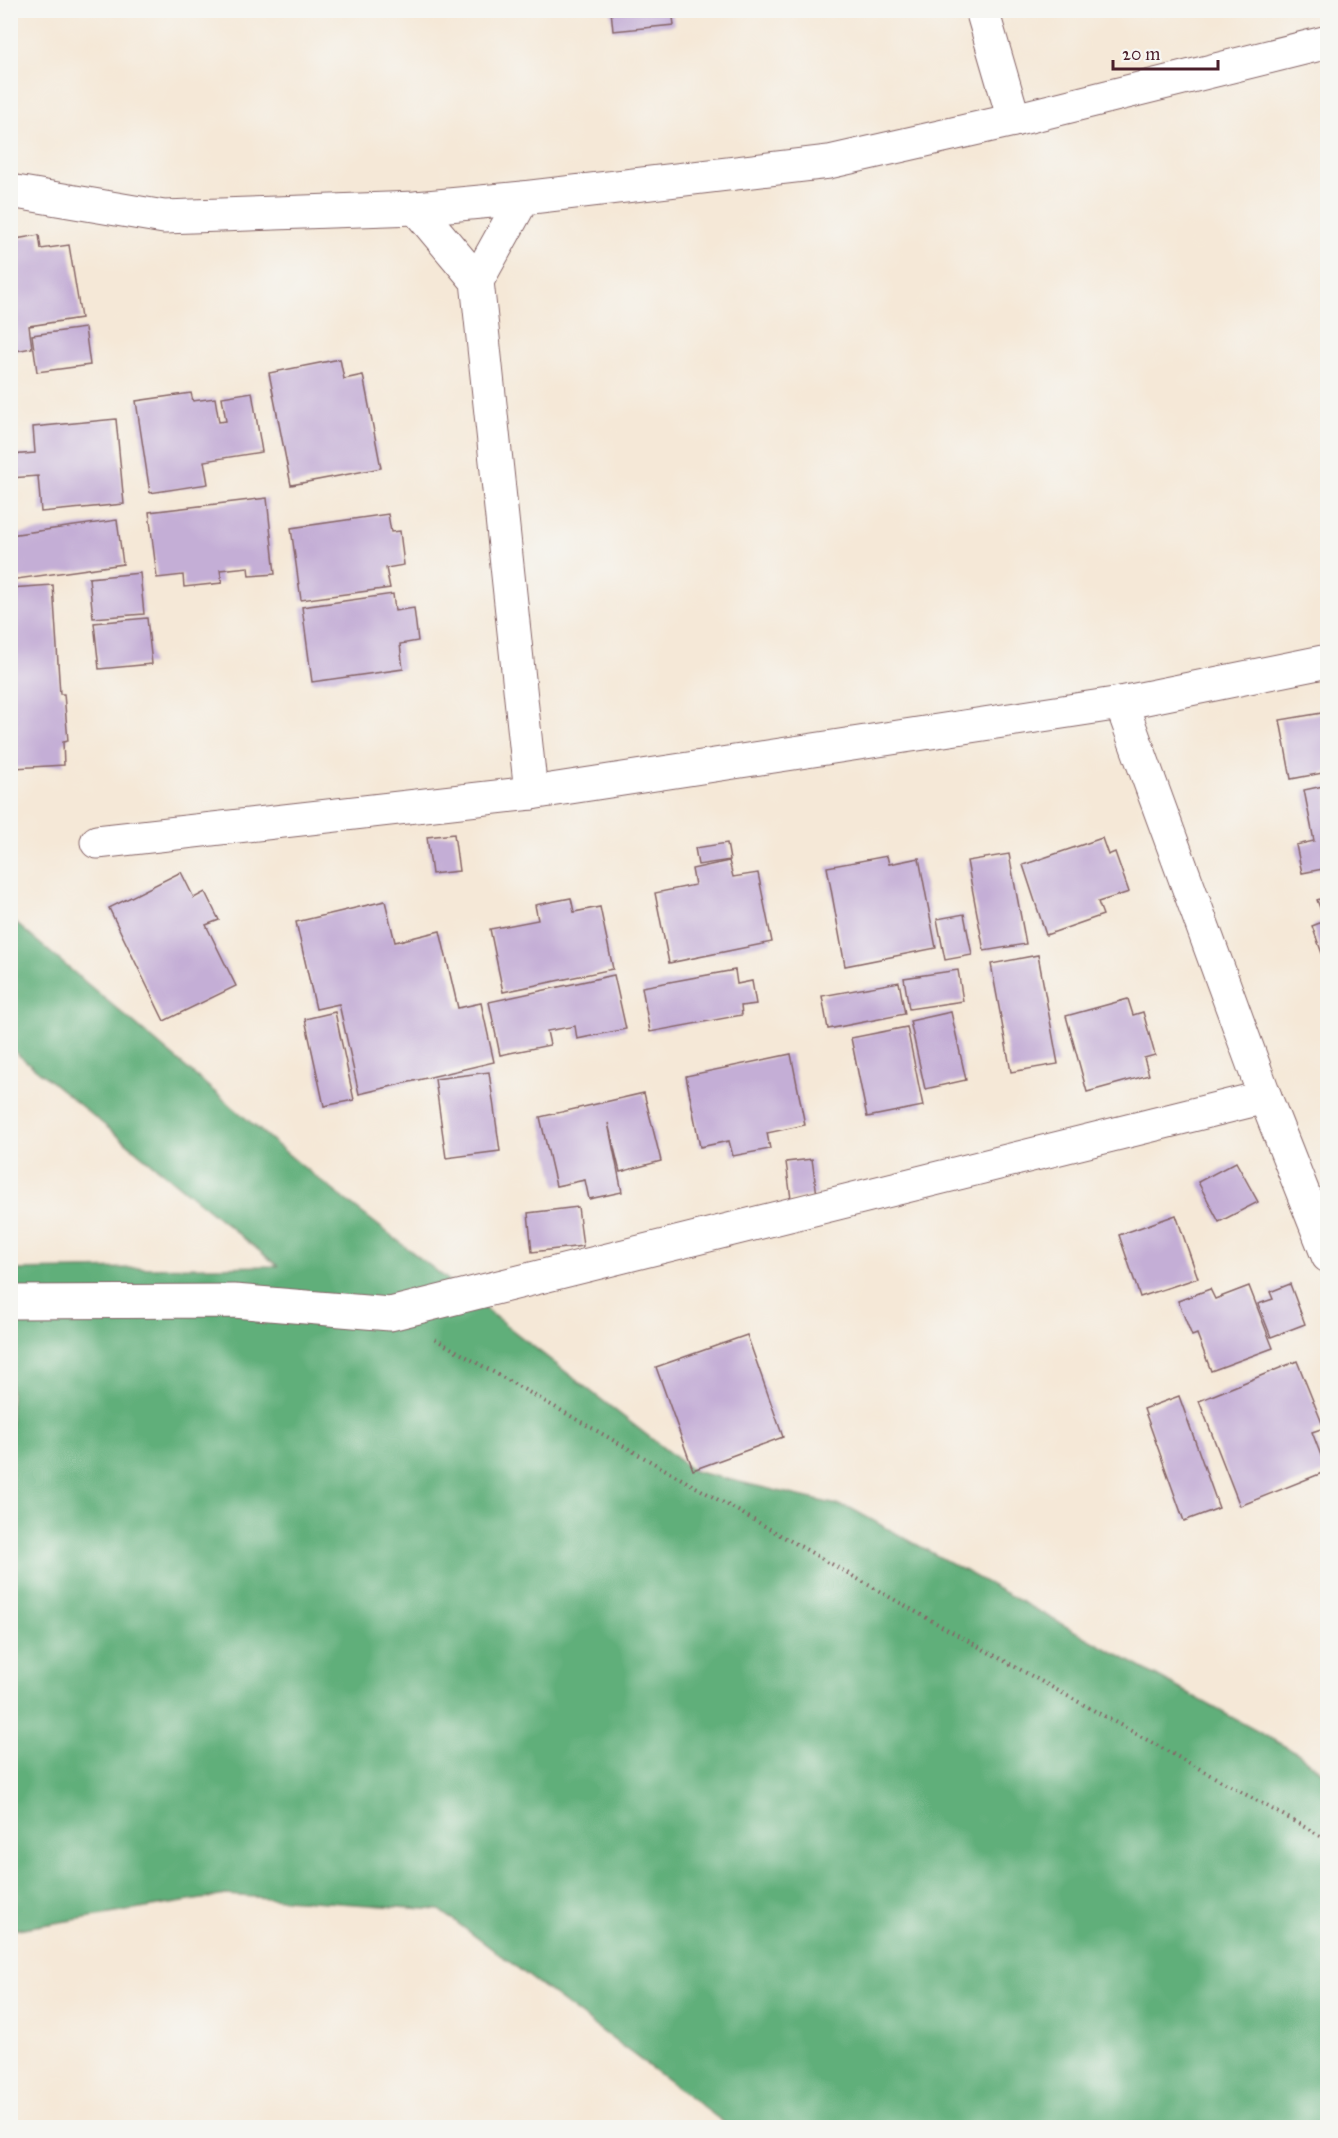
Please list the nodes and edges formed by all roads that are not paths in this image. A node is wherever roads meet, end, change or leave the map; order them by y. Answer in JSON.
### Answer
{"nodes":[{"id":1,"x":982,"y":10,"type":"edge"},
{"id":2,"x":1328,"y":42,"type":"edge"},
{"id":3,"x":1014,"y":120,"type":"junction"},
{"id":4,"x":10,"y":191,"type":"edge"},
{"id":5,"x":523,"y":198,"type":"junction"},
{"id":6,"x":416,"y":208,"type":"junction"},
{"id":7,"x":477,"y":281,"type":"junction"},
{"id":8,"x":1328,"y":661,"type":"edge"},
{"id":9,"x":1121,"y":703,"type":"junction"},
{"id":10,"x":531,"y":793,"type":"junction"},
{"id":11,"x":97,"y":842,"type":"dead end"},
{"id":12,"x":1264,"y":1097,"type":"junction"},
{"id":13,"x":1328,"y":1256,"type":"edge"},
{"id":14,"x":10,"y":1302,"type":"edge"}],
"edges":[{"from":1,"to":3,"type":"street"},
{"from":2,"to":3,"type":"street"},
{"from":3,"to":5,"type":"street"},
{"from":4,"to":6,"type":"street"},
{"from":5,"to":6,"type":"street"},
{"from":5,"to":7,"type":"street"},
{"from":6,"to":7,"type":"street"},
{"from":7,"to":10,"type":"street"},
{"from":8,"to":9,"type":"street"},
{"from":9,"to":10,"type":"street"},
{"from":9,"to":12,"type":"street"},
{"from":10,"to":11,"type":"street"},
{"from":12,"to":13,"type":"street"},
{"from":12,"to":14,"type":"street"}]}
